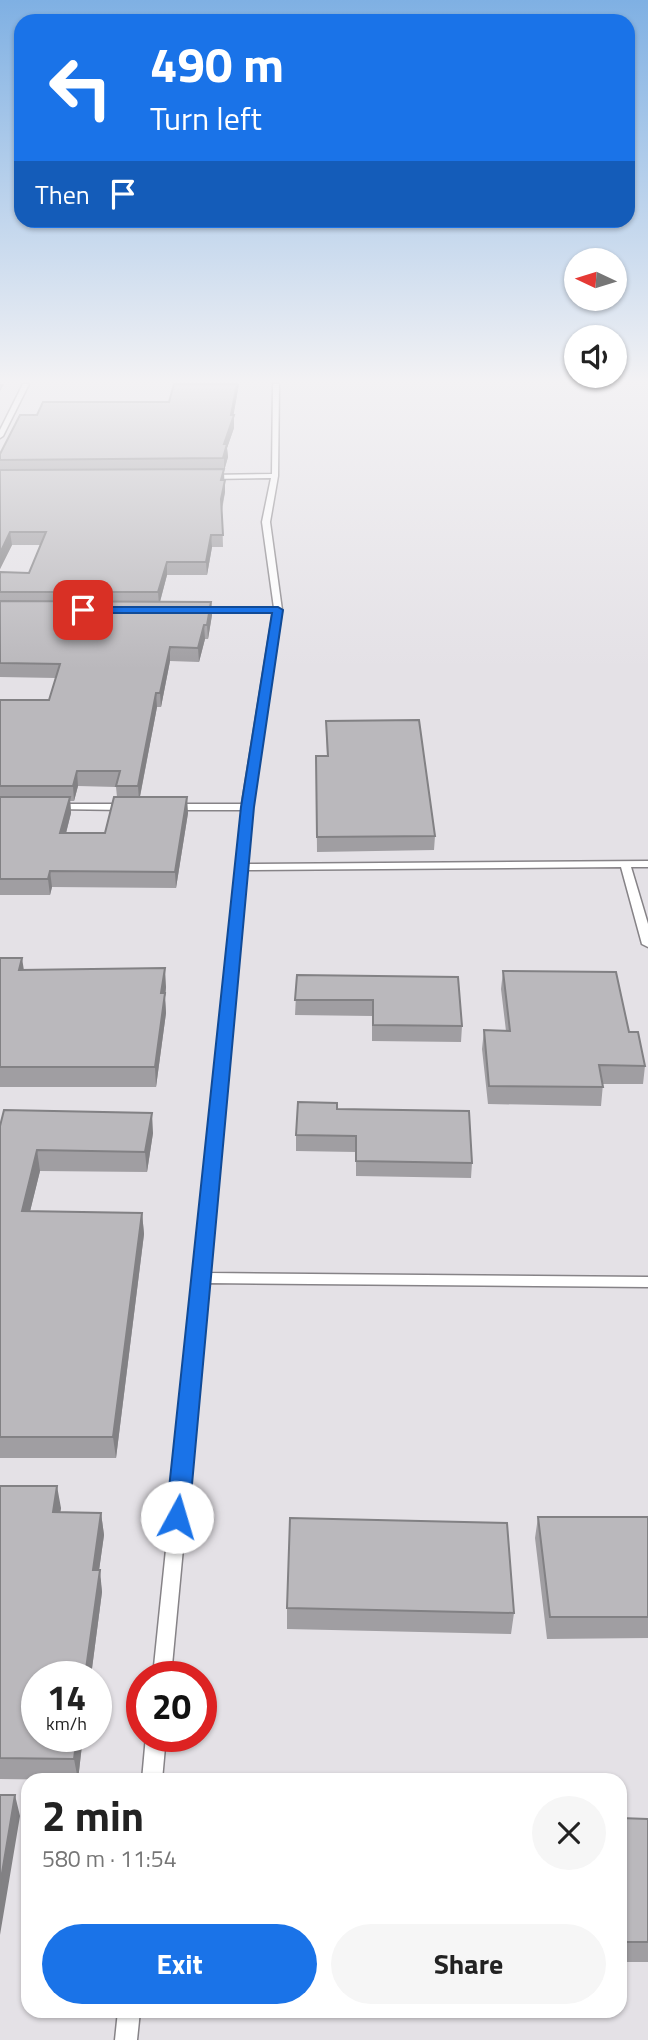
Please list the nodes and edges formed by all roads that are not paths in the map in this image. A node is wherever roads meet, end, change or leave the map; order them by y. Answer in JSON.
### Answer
{"nodes":[{"id":1,"x":274,"y":479,"type":"edge"},
{"id":2,"x":181,"y":610,"type":"edge"},
{"id":3,"x":278,"y":610,"type":"junction"},
{"id":4,"x":41,"y":807,"type":"edge"},
{"id":5,"x":137,"y":807,"type":"edge"},
{"id":6,"x":165,"y":807,"type":"edge"},
{"id":7,"x":247,"y":807,"type":"junction"},
{"id":8,"x":625,"y":864,"type":"junction"},
{"id":9,"x":648,"y":864,"type":"edge"},
{"id":10,"x":241,"y":867,"type":"junction"},
{"id":11,"x":648,"y":944,"type":"edge"},
{"id":12,"x":201,"y":1278,"type":"junction"},
{"id":13,"x":648,"y":1282,"type":"edge"},
{"id":14,"x":163,"y":1661,"type":"edge"},
{"id":15,"x":155,"y":1752,"type":"edge"},
{"id":16,"x":153,"y":1773,"type":"edge"},
{"id":17,"x":128,"y":2018,"type":"edge"},
{"id":18,"x":126,"y":2040,"type":"edge"}],
"edges":[{"from":1,"to":3,"type":"lane"},
{"from":2,"to":3,"type":"lane"},
{"from":3,"to":7,"type":"lane"},
{"from":4,"to":5,"type":"lane"},
{"from":6,"to":7,"type":"lane"},
{"from":7,"to":10,"type":"lane"},
{"from":8,"to":9,"type":"lane"},
{"from":8,"to":10,"type":"lane"},
{"from":8,"to":11,"type":"lane"},
{"from":10,"to":12,"type":"lane"},
{"from":12,"to":13,"type":"lane"},
{"from":12,"to":14,"type":"lane"},
{"from":15,"to":16,"type":"lane"},
{"from":17,"to":18,"type":"lane"}]}
